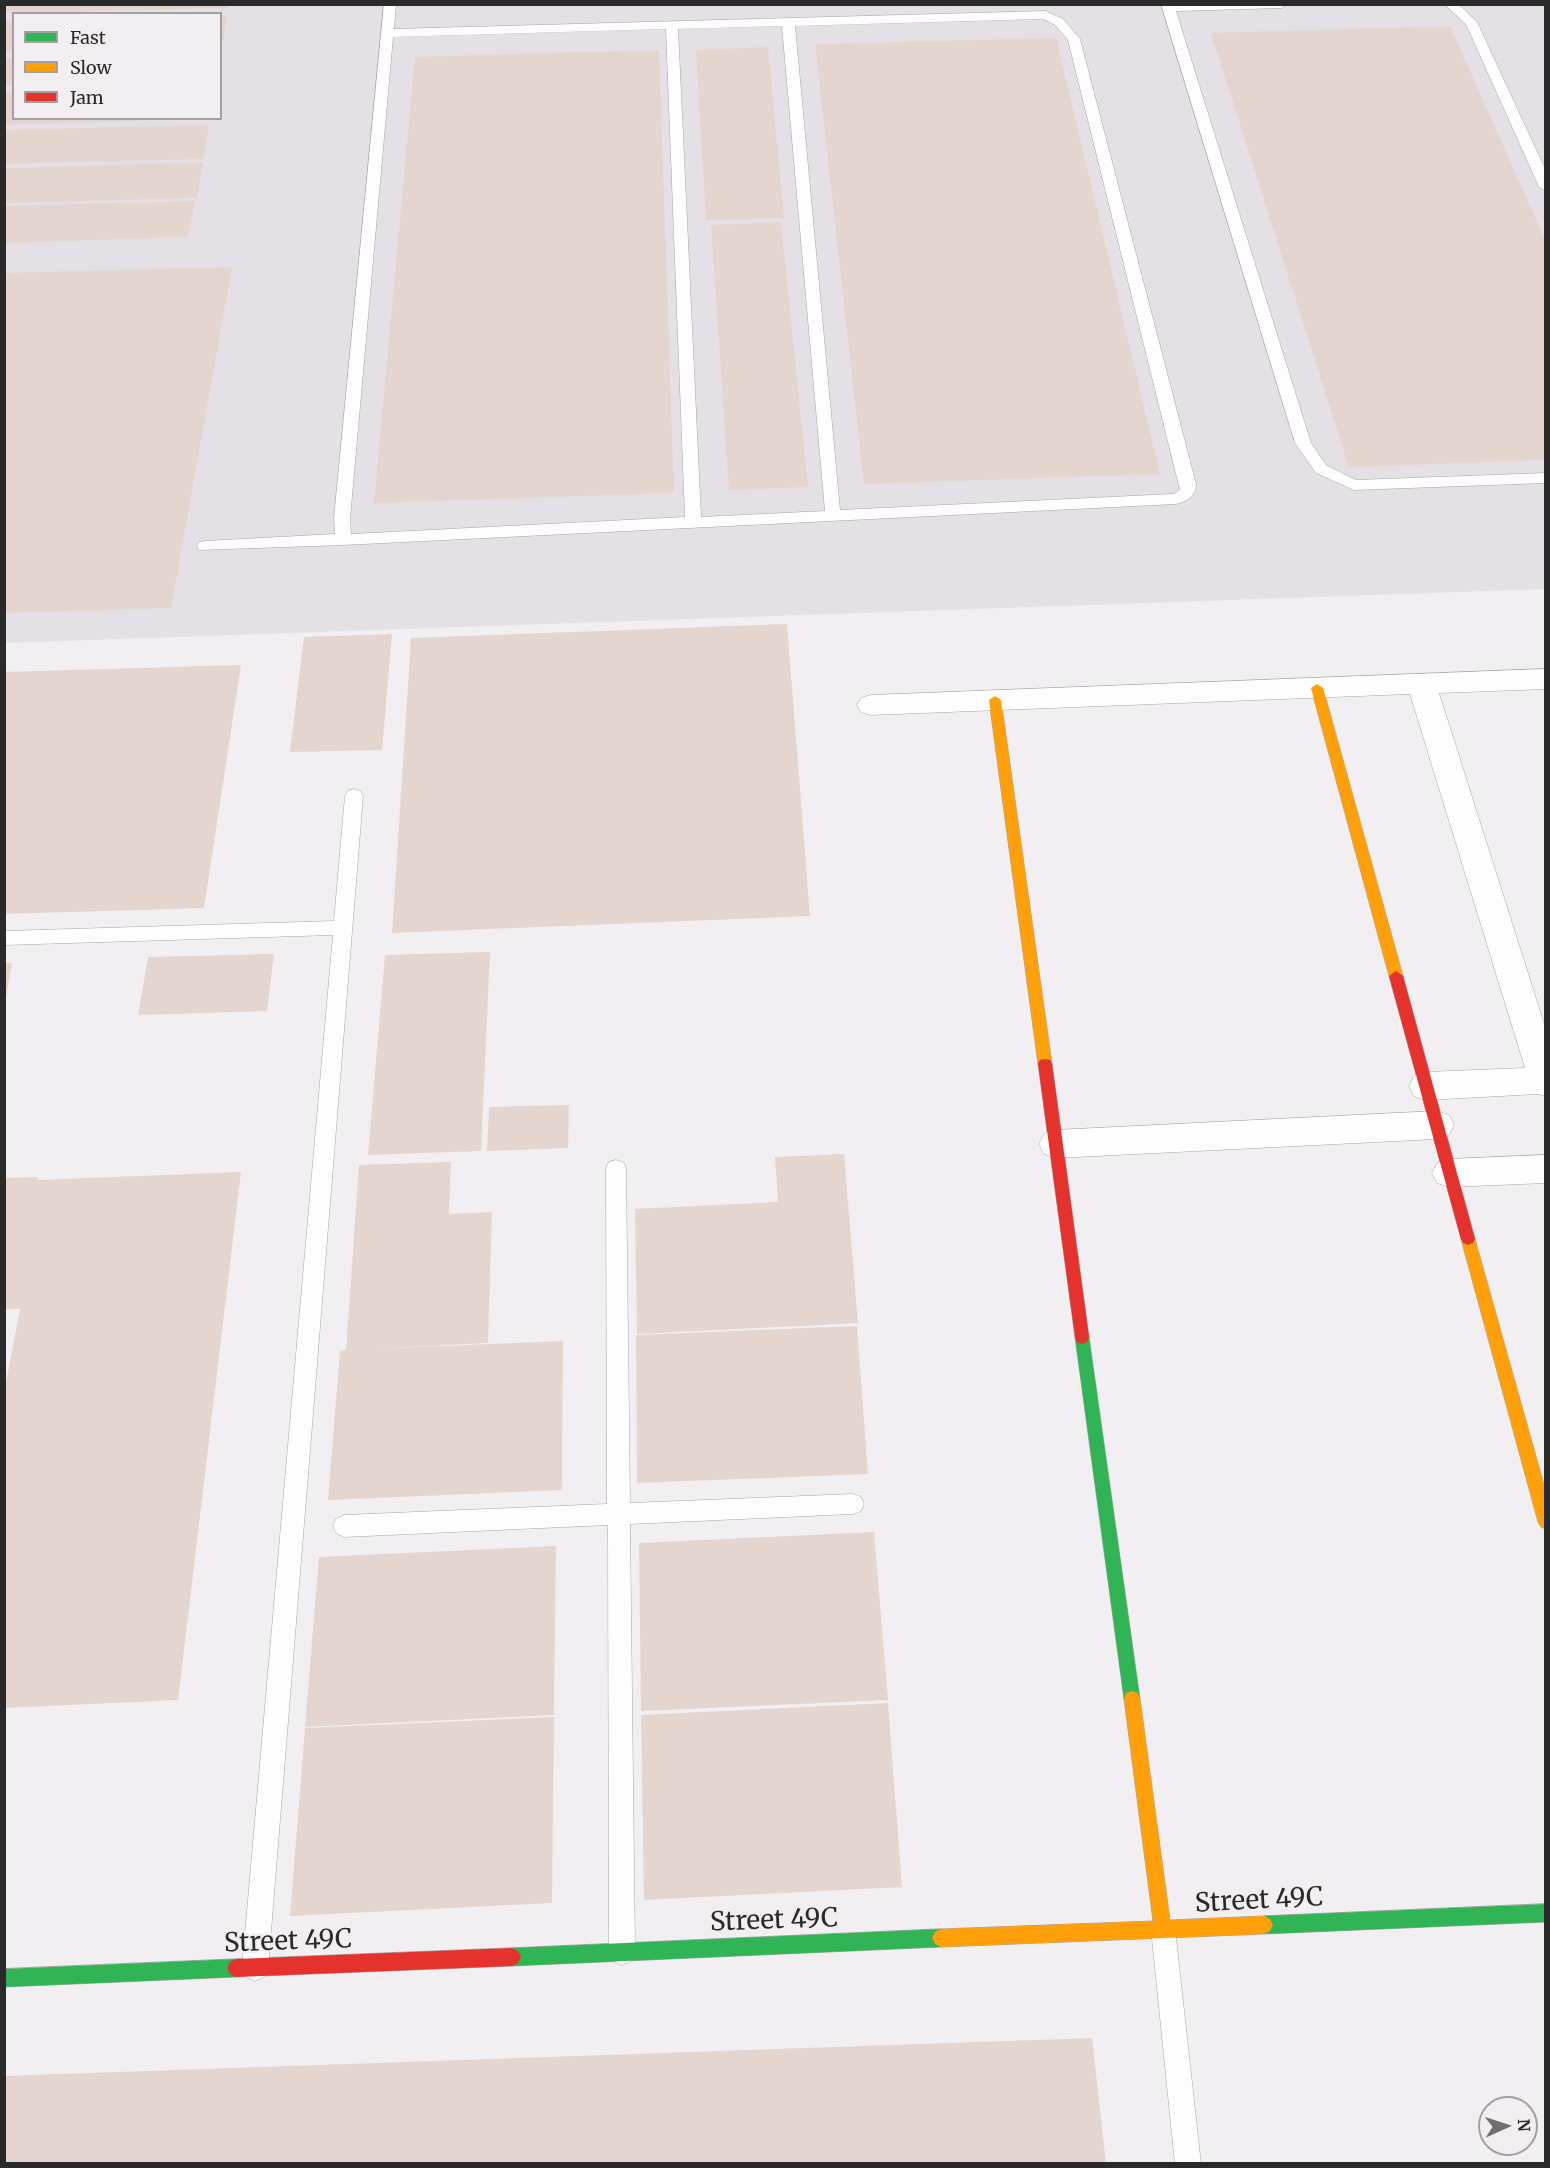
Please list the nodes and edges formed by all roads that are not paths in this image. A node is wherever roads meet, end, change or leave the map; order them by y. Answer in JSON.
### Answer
{"nodes":[{"id":1,"x":390,"y":4,"type":"edge"},
{"id":2,"x":1282,"y":4,"type":"edge"},
{"id":3,"x":1450,"y":4,"type":"edge"},
{"id":4,"x":1168,"y":6,"type":"edge"},
{"id":5,"x":788,"y":22,"type":"junction"},
{"id":6,"x":672,"y":25,"type":"junction"},
{"id":7,"x":388,"y":33,"type":"junction"},
{"id":8,"x":1545,"y":187,"type":"edge"},
{"id":9,"x":1545,"y":478,"type":"edge"},
{"id":10,"x":833,"y":516,"type":"junction"},
{"id":11,"x":693,"y":523,"type":"junction"},
{"id":12,"x":343,"y":540,"type":"junction"},
{"id":13,"x":205,"y":546,"type":"dead end"},
{"id":14,"x":1545,"y":679,"type":"edge"},
{"id":15,"x":1422,"y":683,"type":"junction"},
{"id":16,"x":1317,"y":688,"type":"junction"},
{"id":17,"x":995,"y":700,"type":"junction"},
{"id":18,"x":871,"y":705,"type":"dead end"},
{"id":19,"x":354,"y":796,"type":"dead end"},
{"id":20,"x":343,"y":927,"type":"junction"},
{"id":21,"x":4,"y":938,"type":"edge"},
{"id":22,"x":1545,"y":1082,"type":"edge"},
{"id":23,"x":1426,"y":1086,"type":"junction"},
{"id":24,"x":1437,"y":1125,"type":"junction"},
{"id":25,"x":1056,"y":1144,"type":"junction"},
{"id":26,"x":616,"y":1168,"type":"dead end"},
{"id":27,"x":1545,"y":1169,"type":"edge"},
{"id":28,"x":1449,"y":1173,"type":"junction"},
{"id":29,"x":853,"y":1504,"type":"dead end"},
{"id":30,"x":618,"y":1514,"type":"junction"},
{"id":31,"x":1545,"y":1522,"type":"edge"},
{"id":32,"x":344,"y":1526,"type":"dead end"},
{"id":33,"x":1545,"y":1913,"type":"edge"},
{"id":34,"x":1163,"y":1929,"type":"junction"},
{"id":35,"x":622,"y":1952,"type":"junction"},
{"id":36,"x":255,"y":1968,"type":"junction"},
{"id":37,"x":4,"y":1978,"type":"edge"},
{"id":38,"x":1188,"y":2163,"type":"edge"}],
"edges":[{"from":1,"to":7,"type":"lane"},
{"from":2,"to":4,"type":"lane"},
{"from":3,"to":8,"type":"lane"},
{"from":4,"to":9,"type":"lane"},
{"from":5,"to":6,"type":"lane"},
{"from":5,"to":10,"type":"lane"},
{"from":5,"to":10,"type":"lane"},
{"from":6,"to":7,"type":"lane"},
{"from":6,"to":11,"type":"lane"},
{"from":7,"to":12,"type":"lane"},
{"from":10,"to":11,"type":"lane"},
{"from":11,"to":12,"type":"lane"},
{"from":12,"to":13,"type":"lane"},
{"from":14,"to":15,"type":"street"},
{"from":15,"to":16,"type":"street"},
{"from":15,"to":22,"type":"street"},
{"from":16,"to":17,"type":"street"},
{"from":16,"to":23,"type":"street"},
{"from":17,"to":18,"type":"street"},
{"from":17,"to":25,"type":"street"},
{"from":19,"to":20,"type":"lane"},
{"from":20,"to":21,"type":"lane"},
{"from":20,"to":36,"type":"lane"},
{"from":22,"to":23,"type":"street"},
{"from":23,"to":24,"type":"street"},
{"from":24,"to":25,"type":"street"},
{"from":24,"to":28,"type":"street"},
{"from":25,"to":34,"type":"street"},
{"from":26,"to":30,"type":"lane"},
{"from":27,"to":28,"type":"street"},
{"from":28,"to":31,"type":"street"},
{"from":29,"to":30,"type":"lane"},
{"from":30,"to":32,"type":"lane"},
{"from":30,"to":35,"type":"lane"},
{"from":33,"to":34,"type":"street","name":"Street 49C"},
{"from":34,"to":35,"type":"street","name":"Street 49C"},
{"from":34,"to":38,"type":"lane"},
{"from":35,"to":36,"type":"street","name":"Street 49C"},
{"from":36,"to":37,"type":"street","name":"Street 49C"}]}
